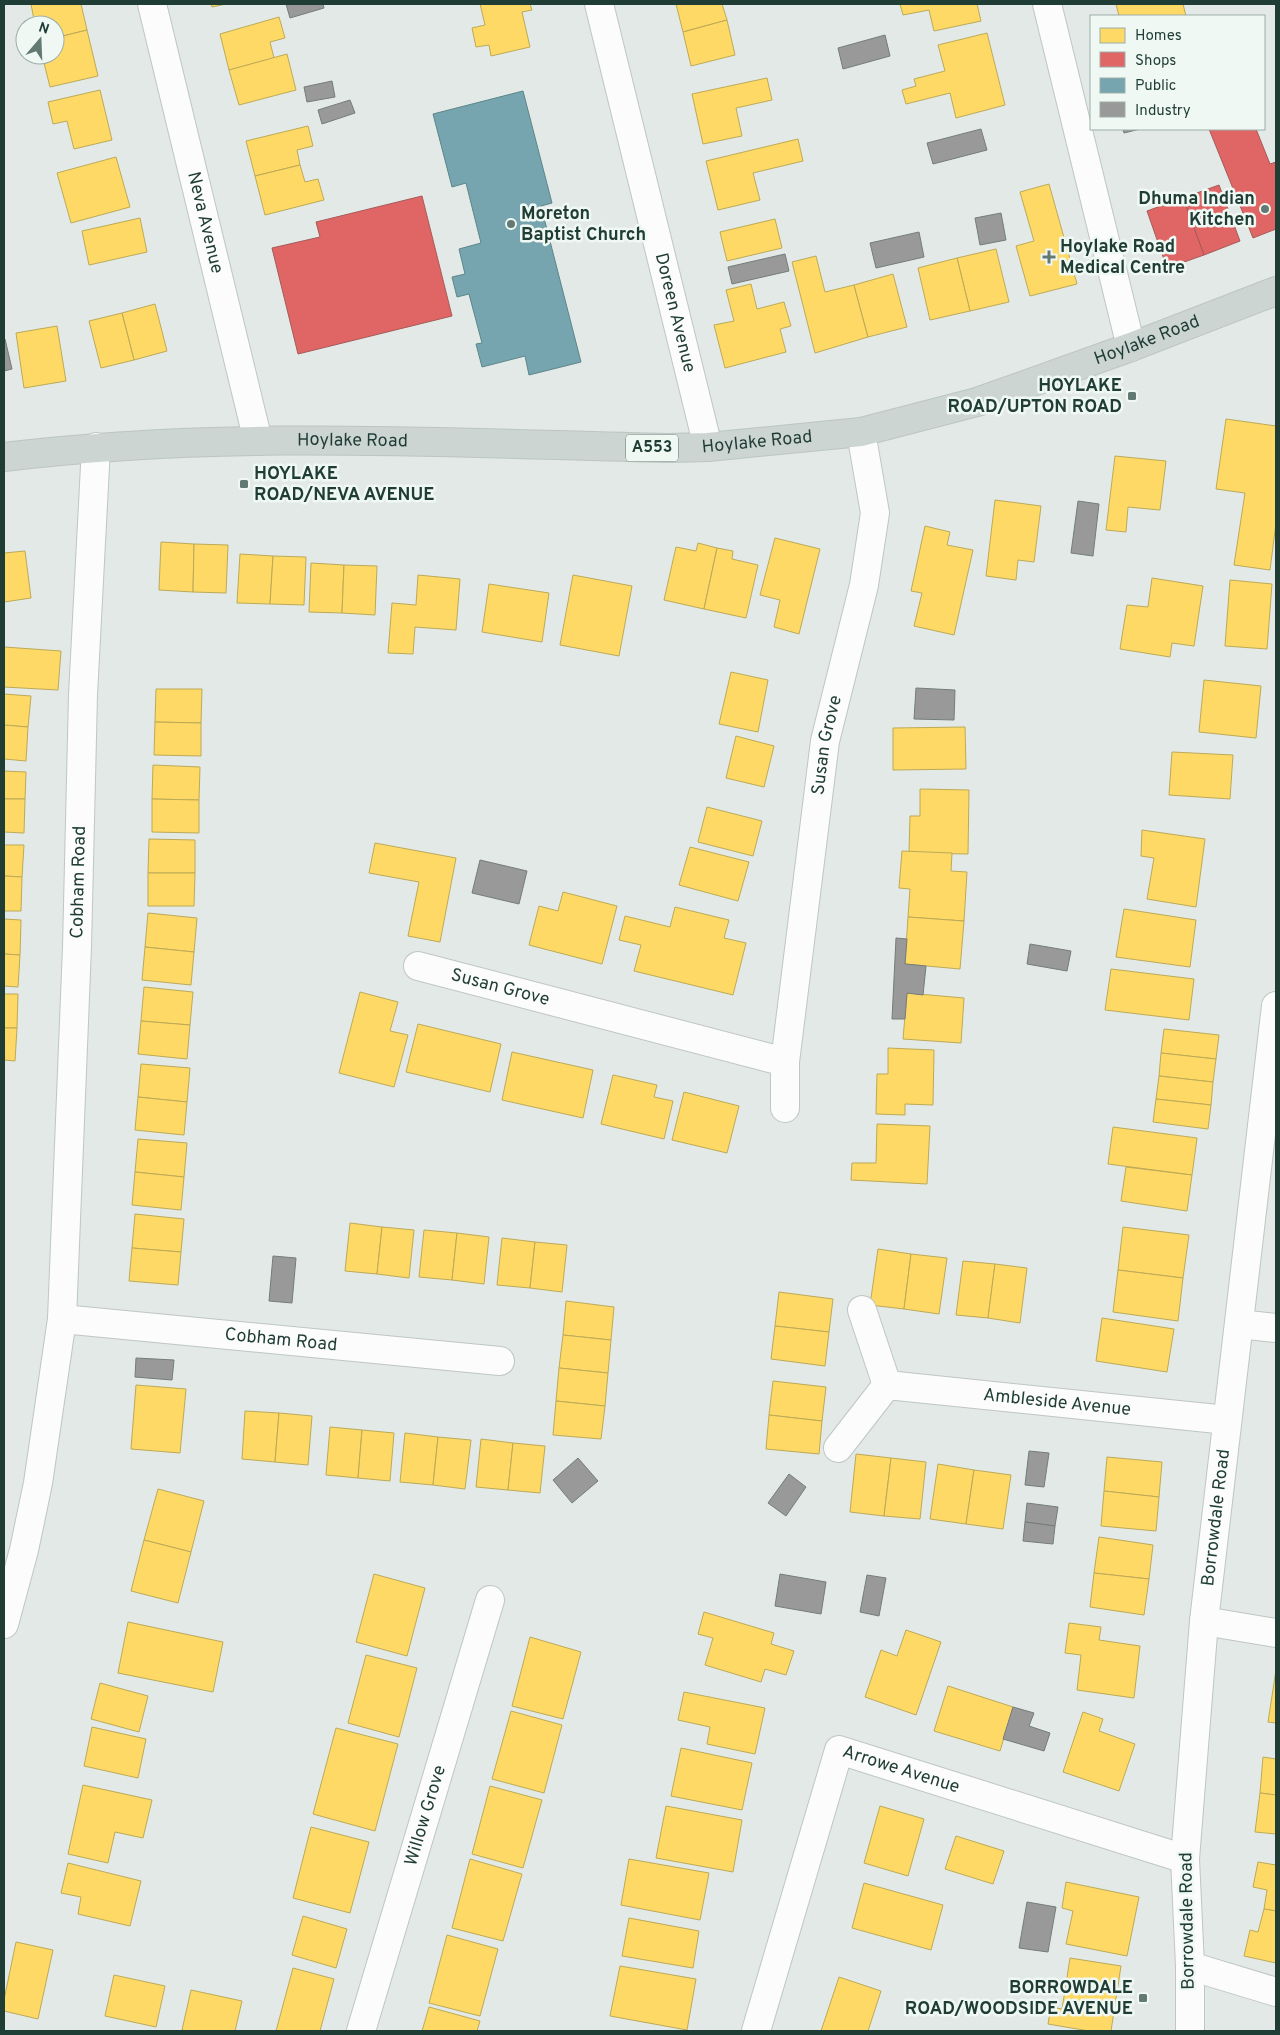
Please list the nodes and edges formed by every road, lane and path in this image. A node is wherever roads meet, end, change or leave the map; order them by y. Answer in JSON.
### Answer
{"nodes":[{"id":1,"x":152,"y":4,"type":"edge"},
{"id":2,"x":599,"y":4,"type":"edge"},
{"id":3,"x":1047,"y":4,"type":"edge"},
{"id":4,"x":1276,"y":292,"type":"edge"},
{"id":5,"x":1131,"y":347,"type":"junction"},
{"id":6,"x":861,"y":432,"type":"junction"},
{"id":7,"x":258,"y":440,"type":"junction"},
{"id":8,"x":96,"y":447,"type":"junction"},
{"id":9,"x":708,"y":447,"type":"junction"},
{"id":10,"x":4,"y":457,"type":"edge"},
{"id":11,"x":418,"y":966,"type":"dead end"},
{"id":12,"x":1276,"y":1006,"type":"edge"},
{"id":13,"x":785,"y":1062,"type":"junction"},
{"id":14,"x":785,"y":1108,"type":"dead end"},
{"id":15,"x":862,"y":1310,"type":"dead end"},
{"id":16,"x":62,"y":1320,"type":"junction"},
{"id":17,"x":1239,"y":1324,"type":"junction"},
{"id":18,"x":1276,"y":1328,"type":"edge"},
{"id":19,"x":500,"y":1361,"type":"dead end"},
{"id":20,"x":887,"y":1385,"type":"junction"},
{"id":21,"x":1227,"y":1420,"type":"junction"},
{"id":22,"x":838,"y":1448,"type":"dead end"},
{"id":23,"x":490,"y":1600,"type":"dead end"},
{"id":24,"x":1204,"y":1621,"type":"junction"},
{"id":25,"x":4,"y":1624,"type":"edge"},
{"id":26,"x":1276,"y":1633,"type":"edge"},
{"id":27,"x":1185,"y":1858,"type":"junction"},
{"id":28,"x":1190,"y":1966,"type":"junction"},
{"id":29,"x":1276,"y":1992,"type":"edge"},
{"id":30,"x":361,"y":2031,"type":"edge"},
{"id":31,"x":756,"y":2031,"type":"edge"},
{"id":32,"x":1190,"y":2031,"type":"edge"}],
"edges":[{"from":1,"to":7,"type":"street","name":"Neva Avenue"},
{"from":2,"to":9,"type":"street","name":"Doreen Avenue"},
{"from":3,"to":5,"type":"street"},
{"from":4,"to":5,"type":"main road","name":"Hoylake Road","number":"A553"},
{"from":5,"to":6,"type":"main road","name":"Hoylake Road","number":"A553"},
{"from":6,"to":9,"type":"main road","name":"Hoylake Road","number":"A553"},
{"from":6,"to":13,"type":"street","name":"Susan Grove"},
{"from":7,"to":8,"type":"main road","name":"Hoylake Road","number":"A553"},
{"from":7,"to":9,"type":"main road","name":"Hoylake Road","number":"A553"},
{"from":8,"to":10,"type":"main road","name":"Hoylake Road","number":"A553"},
{"from":8,"to":16,"type":"street","name":"Cobham Road"},
{"from":11,"to":13,"type":"street","name":"Susan Grove"},
{"from":12,"to":17,"type":"street","name":"Borrowdale Road"},
{"from":13,"to":14,"type":"street","name":"Susan Grove"},
{"from":15,"to":20,"type":"street"},
{"from":16,"to":19,"type":"street","name":"Cobham Road"},
{"from":16,"to":25,"type":"street","name":"Cobham Road"},
{"from":17,"to":18,"type":"street"},
{"from":17,"to":21,"type":"street","name":"Borrowdale Road"},
{"from":20,"to":21,"type":"street","name":"Ambleside Avenue"},
{"from":20,"to":22,"type":"street"},
{"from":21,"to":24,"type":"street","name":"Borrowdale Road"},
{"from":23,"to":30,"type":"street","name":"Willow Grove"},
{"from":24,"to":26,"type":"street"},
{"from":24,"to":27,"type":"street","name":"Borrowdale Road"},
{"from":27,"to":28,"type":"street","name":"Borrowdale Road"},
{"from":27,"to":31,"type":"street","name":"Arrowe Avenue"},
{"from":28,"to":29,"type":"street"},
{"from":28,"to":32,"type":"street","name":"Borrowdale Road"}]}
